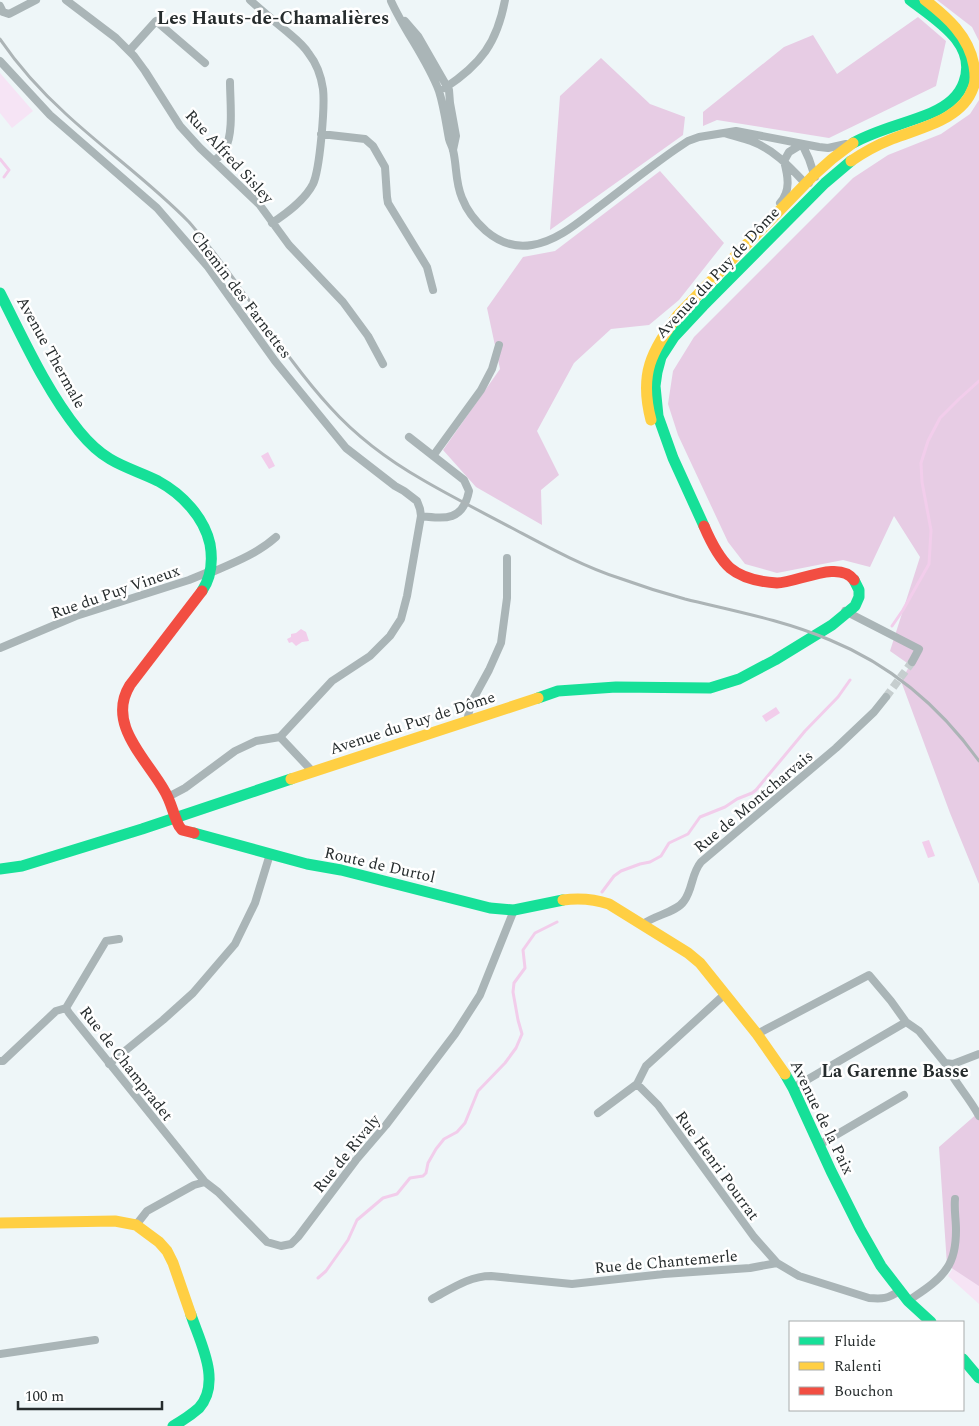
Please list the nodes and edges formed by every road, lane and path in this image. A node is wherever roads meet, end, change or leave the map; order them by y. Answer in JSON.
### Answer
{"nodes":[{"id":1,"x":36,"y":0,"type":"edge"},
{"id":2,"x":66,"y":0,"type":"edge"},
{"id":3,"x":250,"y":0,"type":"edge"},
{"id":4,"x":391,"y":0,"type":"edge"},
{"id":5,"x":505,"y":0,"type":"edge"},
{"id":6,"x":910,"y":0,"type":"edge"},
{"id":7,"x":925,"y":0,"type":"edge"},
{"id":8,"x":0,"y":6,"type":"edge"},
{"id":9,"x":129,"y":51,"type":"junction"},
{"id":10,"x":0,"y":61,"type":"edge"},
{"id":11,"x":205,"y":63,"type":"dead end"},
{"id":12,"x":230,"y":82,"type":"dead end"},
{"id":13,"x":447,"y":86,"type":"junction"},
{"id":14,"x":439,"y":92,"type":"junction"},
{"id":15,"x":722,"y":133,"type":"junction"},
{"id":16,"x":320,"y":134,"type":"junction"},
{"id":17,"x":861,"y":139,"type":"junction"},
{"id":18,"x":802,"y":144,"type":"junction"},
{"id":19,"x":453,"y":150,"type":"junction"},
{"id":20,"x":214,"y":161,"type":"junction"},
{"id":21,"x":784,"y":161,"type":"junction"},
{"id":22,"x":839,"y":170,"type":"junction"},
{"id":23,"x":810,"y":181,"type":"junction"},
{"id":24,"x":272,"y":223,"type":"junction"},
{"id":25,"x":729,"y":280,"type":"junction"},
{"id":26,"x":433,"y":290,"type":"dead end"},
{"id":27,"x":0,"y":293,"type":"edge"},
{"id":28,"x":678,"y":315,"type":"junction"},
{"id":29,"x":499,"y":346,"type":"dead end"},
{"id":30,"x":383,"y":364,"type":"dead end"},
{"id":31,"x":409,"y":437,"type":"dead end"},
{"id":32,"x":433,"y":456,"type":"junction"},
{"id":33,"x":421,"y":516,"type":"junction"},
{"id":34,"x":276,"y":537,"type":"dead end"},
{"id":35,"x":507,"y":558,"type":"dead end"},
{"id":36,"x":211,"y":572,"type":"junction"},
{"id":37,"x":847,"y":612,"type":"junction"},
{"id":38,"x":0,"y":648,"type":"edge"},
{"id":39,"x":912,"y":662,"type":"tunnel mouth"},
{"id":40,"x":886,"y":697,"type":"tunnel mouth"},
{"id":41,"x":467,"y":721,"type":"junction"},
{"id":42,"x":280,"y":737,"type":"junction"},
{"id":43,"x":313,"y":772,"type":"junction"},
{"id":44,"x":168,"y":797,"type":"junction"},
{"id":45,"x":176,"y":818,"type":"junction"},
{"id":46,"x":270,"y":854,"type":"junction"},
{"id":47,"x":0,"y":869,"type":"edge"},
{"id":48,"x":588,"y":899,"type":"joint"},
{"id":49,"x":514,"y":910,"type":"junction"},
{"id":50,"x":643,"y":924,"type":"junction"},
{"id":51,"x":119,"y":939,"type":"dead end"},
{"id":52,"x":725,"y":994,"type":"junction"},
{"id":53,"x":66,"y":1008,"type":"junction"},
{"id":54,"x":906,"y":1022,"type":"junction"},
{"id":55,"x":757,"y":1034,"type":"junction"},
{"id":56,"x":979,"y":1054,"type":"edge"},
{"id":57,"x":0,"y":1061,"type":"edge"},
{"id":58,"x":944,"y":1063,"type":"junction"},
{"id":59,"x":109,"y":1064,"type":"junction"},
{"id":60,"x":637,"y":1084,"type":"junction"},
{"id":61,"x":793,"y":1088,"type":"junction"},
{"id":62,"x":904,"y":1095,"type":"dead end"},
{"id":63,"x":598,"y":1113,"type":"dead end"},
{"id":64,"x":979,"y":1116,"type":"edge"},
{"id":65,"x":819,"y":1145,"type":"junction"},
{"id":66,"x":205,"y":1182,"type":"junction"},
{"id":67,"x":955,"y":1199,"type":"dead end"},
{"id":68,"x":0,"y":1223,"type":"edge"},
{"id":69,"x":136,"y":1225,"type":"junction"},
{"id":70,"x":776,"y":1263,"type":"junction"},
{"id":71,"x":899,"y":1291,"type":"junction"},
{"id":72,"x":432,"y":1299,"type":"dead end"},
{"id":73,"x":908,"y":1301,"type":"junction"},
{"id":74,"x":931,"y":1321,"type":"edge"},
{"id":75,"x":95,"y":1340,"type":"dead end"},
{"id":76,"x":0,"y":1354,"type":"edge"},
{"id":77,"x":964,"y":1360,"type":"edge"},
{"id":78,"x":979,"y":1378,"type":"edge"},
{"id":79,"x":174,"y":1426,"type":"edge"}],
"edges":[{"from":1,"to":8,"type":"street"},
{"from":2,"to":9,"type":"street","name":"Rue Alfred Sisley"},
{"from":3,"to":16,"type":"street"},
{"from":4,"to":13,"type":"street"},
{"from":4,"to":14,"type":"street"},
{"from":5,"to":13,"type":"street"},
{"from":6,"to":17,"type":"main road","name":"Avenue du Puy de Dôme"},
{"from":7,"to":22,"type":"main road","name":"Avenue du Puy de Dôme"},
{"from":9,"to":11,"type":"street"},
{"from":9,"to":20,"type":"street","name":"Rue Alfred Sisley"},
{"from":10,"to":33,"type":"street","name":"Chemin des Farnettes"},
{"from":12,"to":20,"type":"street"},
{"from":13,"to":14,"type":"street"},
{"from":13,"to":19,"type":"street"},
{"from":14,"to":19,"type":"street"},
{"from":15,"to":18,"type":"street"},
{"from":15,"to":19,"type":"street"},
{"from":15,"to":21,"type":"street"},
{"from":16,"to":24,"type":"street"},
{"from":16,"to":26,"type":"street"},
{"from":17,"to":18,"type":"street"},
{"from":17,"to":23,"type":"main road","name":"Avenue du Puy de Dôme"},
{"from":18,"to":21,"type":"street"},
{"from":18,"to":23,"type":"street"},
{"from":20,"to":24,"type":"street","name":"Rue Alfred Sisley"},
{"from":21,"to":23,"type":"street"},
{"from":21,"to":28,"type":"street"},
{"from":22,"to":23,"type":"street"},
{"from":22,"to":25,"type":"main road","name":"Avenue du Puy de Dôme"},
{"from":23,"to":25,"type":"street"},
{"from":23,"to":28,"type":"main road","name":"Avenue du Puy de Dôme"},
{"from":24,"to":30,"type":"street","name":"Rue Alfred Sisley"},
{"from":25,"to":37,"type":"main road","name":"Avenue du Puy de Dôme"},
{"from":27,"to":36,"type":"main road","name":"Avenue Thermale"},
{"from":28,"to":37,"type":"main road","name":"Avenue du Puy de Dôme"},
{"from":29,"to":32,"type":"street"},
{"from":31,"to":32,"type":"street"},
{"from":32,"to":33,"type":"street"},
{"from":33,"to":42,"type":"street"},
{"from":34,"to":36,"type":"street","name":"Rue du Puy Vineux"},
{"from":35,"to":41,"type":"street"},
{"from":36,"to":38,"type":"street","name":"Rue du Puy Vineux"},
{"from":36,"to":44,"type":"main road"},
{"from":37,"to":39,"type":"street"},
{"from":37,"to":41,"type":"main road","name":"Avenue du Puy de Dôme"},
{"from":40,"to":50,"type":"street","name":"Rue de Montcharvais"},
{"from":41,"to":43,"type":"main road","name":"Avenue du Puy de Dôme"},
{"from":42,"to":43,"type":"street"},
{"from":42,"to":44,"type":"street"},
{"from":43,"to":45,"type":"main road","name":"Avenue du Puy de Dôme"},
{"from":44,"to":45,"type":"main road"},
{"from":45,"to":46,"type":"main road","name":"Route de Durtol"},
{"from":45,"to":47,"type":"main road","name":"Avenue du Puy de Dôme"},
{"from":46,"to":49,"type":"main road","name":"Route de Durtol"},
{"from":46,"to":59,"type":"street"},
{"from":48,"to":49,"type":"main road","name":"Route de Durtol"},
{"from":48,"to":50,"type":"main road","name":"Avenue de la Paix"},
{"from":49,"to":66,"type":"street","name":"Rue de Rivaly"},
{"from":50,"to":52,"type":"main road","name":"Avenue de la Paix"},
{"from":51,"to":53,"type":"street","name":"Rue de Champradet"},
{"from":52,"to":55,"type":"main road","name":"Avenue de la Paix"},
{"from":52,"to":60,"type":"street"},
{"from":53,"to":57,"type":"street"},
{"from":53,"to":59,"type":"street","name":"Rue de Champradet"},
{"from":54,"to":55,"type":"street"},
{"from":54,"to":58,"type":"street"},
{"from":54,"to":61,"type":"street"},
{"from":55,"to":61,"type":"main road","name":"Avenue de la Paix"},
{"from":56,"to":58,"type":"street"},
{"from":58,"to":64,"type":"street"},
{"from":59,"to":66,"type":"street","name":"Rue de Champradet"},
{"from":60,"to":63,"type":"street"},
{"from":60,"to":70,"type":"street","name":"Rue Henri Pourrat"},
{"from":61,"to":65,"type":"main road","name":"Avenue de la Paix"},
{"from":62,"to":65,"type":"street"},
{"from":65,"to":71,"type":"main road","name":"Avenue de la Paix"},
{"from":66,"to":69,"type":"street"},
{"from":67,"to":73,"type":"street"},
{"from":68,"to":69,"type":"main road"},
{"from":69,"to":79,"type":"main road"},
{"from":70,"to":71,"type":"street"},
{"from":70,"to":72,"type":"street","name":"Rue de Chantemerle"},
{"from":71,"to":73,"type":"main road","name":"Avenue de la Paix"},
{"from":73,"to":74,"type":"main road","name":"Avenue de la Paix"},
{"from":75,"to":76,"type":"street"},
{"from":77,"to":78,"type":"main road"}]}
